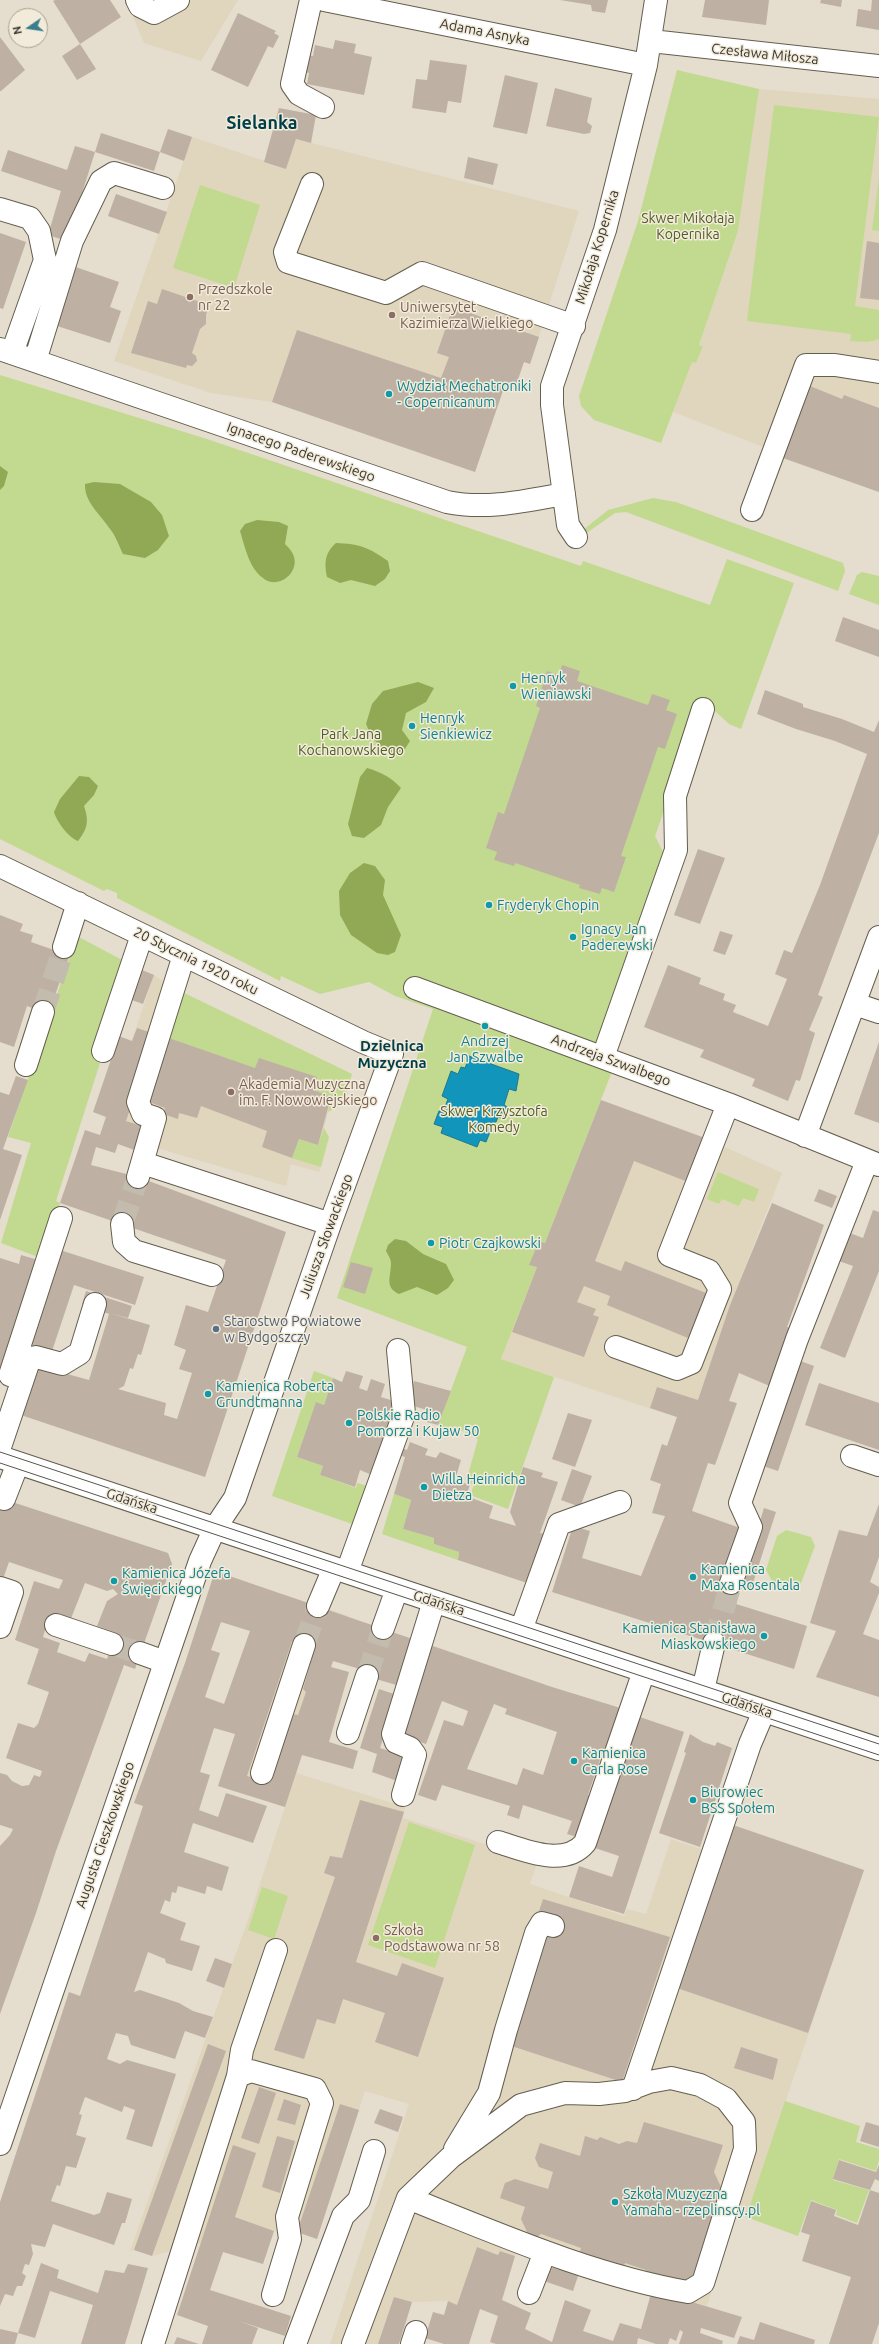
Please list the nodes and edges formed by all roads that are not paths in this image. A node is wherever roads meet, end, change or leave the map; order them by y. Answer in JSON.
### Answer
{"nodes":[{"id":1,"x":137,"y":0,"type":"edge"},
{"id":2,"x":178,"y":0,"type":"edge"},
{"id":3,"x":311,"y":0,"type":"edge"},
{"id":4,"x":324,"y":0,"type":"edge"},
{"id":5,"x":656,"y":0,"type":"edge"},
{"id":6,"x":651,"y":41,"type":"junction"},
{"id":7,"x":646,"y":65,"type":"junction"},
{"id":8,"x":879,"y":66,"type":"edge"},
{"id":9,"x":323,"y":107,"type":"dead end"},
{"id":10,"x":312,"y":184,"type":"dead end"},
{"id":11,"x":163,"y":188,"type":"dead end"},
{"id":12,"x":0,"y":209,"type":"edge"},
{"id":13,"x":574,"y":326,"type":"junction"},
{"id":14,"x":6,"y":351,"type":"edge"},
{"id":15,"x":35,"y":361,"type":"junction"},
{"id":16,"x":879,"y":372,"type":"edge"},
{"id":17,"x":564,"y":494,"type":"junction"},
{"id":18,"x":752,"y":510,"type":"dead end"},
{"id":19,"x":576,"y":537,"type":"dead end"},
{"id":20,"x":703,"y":710,"type":"dead end"},
{"id":21,"x":0,"y":866,"type":"edge"},
{"id":22,"x":78,"y":903,"type":"junction"},
{"id":23,"x":142,"y":935,"type":"junction"},
{"id":24,"x":879,"y":937,"type":"edge"},
{"id":25,"x":64,"y":947,"type":"tunnel mouth"},
{"id":26,"x":184,"y":955,"type":"junction"},
{"id":27,"x":415,"y":988,"type":"dead end"},
{"id":28,"x":855,"y":1004,"type":"junction"},
{"id":29,"x":42,"y":1012,"type":"tunnel mouth"},
{"id":30,"x":879,"y":1012,"type":"edge"},
{"id":31,"x":103,"y":1051,"type":"dead end"},
{"id":32,"x":392,"y":1054,"type":"joint"},
{"id":33,"x":603,"y":1056,"type":"junction"},
{"id":34,"x":26,"y":1065,"type":"dead end"},
{"id":35,"x":728,"y":1104,"type":"junction"},
{"id":36,"x":806,"y":1136,"type":"junction"},
{"id":37,"x":873,"y":1163,"type":"edge"},
{"id":38,"x":61,"y":1218,"type":"dead end"},
{"id":39,"x":122,"y":1224,"type":"tunnel mouth"},
{"id":40,"x":330,"y":1224,"type":"junction"},
{"id":41,"x":212,"y":1274,"type":"dead end"},
{"id":42,"x":95,"y":1304,"type":"dead end"},
{"id":43,"x":616,"y":1348,"type":"dead end"},
{"id":44,"x":398,"y":1350,"type":"dead end"},
{"id":45,"x":0,"y":1407,"type":"edge"},
{"id":46,"x":0,"y":1446,"type":"edge"},
{"id":47,"x":852,"y":1456,"type":"dead end"},
{"id":48,"x":9,"y":1460,"type":"edge"},
{"id":49,"x":879,"y":1465,"type":"edge"},
{"id":50,"x":4,"y":1499,"type":"dead end"},
{"id":51,"x":620,"y":1502,"type":"dead end"},
{"id":52,"x":216,"y":1528,"type":"junction"},
{"id":53,"x":340,"y":1570,"type":"junction"},
{"id":54,"x":731,"y":1583,"type":"tunnel mouth"},
{"id":55,"x":0,"y":1588,"type":"edge"},
{"id":56,"x":397,"y":1589,"type":"junction"},
{"id":57,"x":434,"y":1601,"type":"junction"},
{"id":58,"x":318,"y":1606,"type":"tunnel mouth"},
{"id":59,"x":56,"y":1625,"type":"dead end"},
{"id":60,"x":0,"y":1627,"type":"edge"},
{"id":61,"x":383,"y":1628,"type":"tunnel mouth"},
{"id":62,"x":522,"y":1630,"type":"junction"},
{"id":63,"x":714,"y":1643,"type":"tunnel mouth"},
{"id":64,"x":112,"y":1644,"type":"tunnel mouth"},
{"id":65,"x":304,"y":1645,"type":"tunnel mouth"},
{"id":66,"x":140,"y":1653,"type":"tunnel mouth"},
{"id":67,"x":165,"y":1662,"type":"junction"},
{"id":68,"x":644,"y":1671,"type":"junction"},
{"id":69,"x":367,"y":1676,"type":"tunnel mouth"},
{"id":70,"x":703,"y":1690,"type":"junction"},
{"id":71,"x":764,"y":1711,"type":"junction"},
{"id":72,"x":348,"y":1733,"type":"dead end"},
{"id":73,"x":879,"y":1749,"type":"edge"},
{"id":74,"x":262,"y":1773,"type":"dead end"},
{"id":75,"x":403,"y":1795,"type":"dead end"},
{"id":76,"x":498,"y":1842,"type":"dead end"},
{"id":77,"x":553,"y":1926,"type":"dead end"},
{"id":78,"x":276,"y":1950,"type":"dead end"},
{"id":79,"x":238,"y":2076,"type":"junction"},
{"id":80,"x":633,"y":2089,"type":"junction"},
{"id":81,"x":0,"y":2144,"type":"edge"},
{"id":82,"x":374,"y":2151,"type":"dead end"},
{"id":83,"x":451,"y":2157,"type":"junction"},
{"id":84,"x":408,"y":2198,"type":"junction"},
{"id":85,"x":544,"y":2252,"type":"junction"},
{"id":86,"x":529,"y":2293,"type":"dead end"},
{"id":87,"x":273,"y":2295,"type":"dead end"},
{"id":88,"x":153,"y":2344,"type":"edge"},
{"id":89,"x":295,"y":2344,"type":"edge"},
{"id":90,"x":353,"y":2344,"type":"edge"}],
"edges":[{"from":1,"to":2,"type":"street"},
{"from":3,"to":9,"type":"street"},
{"from":4,"to":7,"type":"street","name":"Adama Asnyka"},
{"from":5,"to":6,"type":"street","name":"Mikołaja Kopernika"},
{"from":6,"to":7,"type":"street","name":"Mikołaja Kopernika"},
{"from":6,"to":8,"type":"street","name":"Czesława Miłosza"},
{"from":7,"to":13,"type":"street","name":"Mikołaja Kopernika"},
{"from":10,"to":13,"type":"street"},
{"from":11,"to":15,"type":"street"},
{"from":12,"to":14,"type":"street"},
{"from":13,"to":17,"type":"street","name":"Mikołaja Kopernika"},
{"from":14,"to":15,"type":"street","name":"Ignacego Paderewskiego"},
{"from":15,"to":17,"type":"street","name":"Ignacego Paderewskiego"},
{"from":16,"to":18,"type":"street"},
{"from":17,"to":19,"type":"street"},
{"from":20,"to":33,"type":"street"},
{"from":21,"to":22,"type":"street","name":"20 Stycznia 1920 roku"},
{"from":22,"to":23,"type":"street","name":"20 Stycznia 1920 roku"},
{"from":22,"to":25,"type":"street"},
{"from":23,"to":26,"type":"street","name":"20 Stycznia 1920 roku"},
{"from":23,"to":31,"type":"street"},
{"from":24,"to":28,"type":"street"},
{"from":26,"to":32,"type":"street","name":"20 Stycznia 1920 roku"},
{"from":26,"to":40,"type":"street"},
{"from":27,"to":33,"type":"street","name":"Andrzeja Szwalbego"},
{"from":28,"to":30,"type":"street"},
{"from":28,"to":36,"type":"street"},
{"from":29,"to":34,"type":"street"},
{"from":32,"to":40,"type":"street","name":"Juliusza Słowackiego"},
{"from":33,"to":35,"type":"street","name":"Andrzeja Szwalbego"},
{"from":35,"to":36,"type":"street","name":"Andrzeja Szwalbego"},
{"from":35,"to":43,"type":"street"},
{"from":36,"to":37,"type":"street","name":"Andrzeja Szwalbego"},
{"from":37,"to":54,"type":"street"},
{"from":38,"to":45,"type":"street"},
{"from":39,"to":41,"type":"street"},
{"from":40,"to":52,"type":"street","name":"Juliusza Słowackiego"},
{"from":42,"to":46,"type":"street"},
{"from":44,"to":53,"type":"street"},
{"from":47,"to":49,"type":"street"},
{"from":48,"to":50,"type":"street"},
{"from":48,"to":52,"type":"street","name":"Gdańska"},
{"from":51,"to":62,"type":"street"},
{"from":52,"to":53,"type":"street","name":"Gdańska"},
{"from":52,"to":67,"type":"street","name":"Augusta Cieszkowskiego"},
{"from":53,"to":56,"type":"street","name":"Gdańska"},
{"from":53,"to":58,"type":"street"},
{"from":55,"to":60,"type":"street"},
{"from":56,"to":57,"type":"street","name":"Gdańska"},
{"from":56,"to":61,"type":"street"},
{"from":57,"to":62,"type":"street","name":"Gdańska"},
{"from":57,"to":75,"type":"street"},
{"from":59,"to":64,"type":"street"},
{"from":62,"to":68,"type":"street","name":"Gdańska"},
{"from":63,"to":70,"type":"street"},
{"from":65,"to":74,"type":"street"},
{"from":66,"to":67,"type":"street"},
{"from":67,"to":81,"type":"street","name":"Augusta Cieszkowskiego"},
{"from":68,"to":70,"type":"street","name":"Gdańska"},
{"from":68,"to":76,"type":"street"},
{"from":69,"to":72,"type":"street"},
{"from":70,"to":71,"type":"street","name":"Gdańska"},
{"from":71,"to":73,"type":"street","name":"Gdańska"},
{"from":71,"to":80,"type":"street"},
{"from":77,"to":83,"type":"street"},
{"from":78,"to":79,"type":"street"},
{"from":79,"to":87,"type":"street"},
{"from":79,"to":88,"type":"street"},
{"from":80,"to":83,"type":"street"},
{"from":80,"to":85,"type":"street"},
{"from":82,"to":89,"type":"street"},
{"from":83,"to":84,"type":"street"},
{"from":84,"to":85,"type":"street"},
{"from":84,"to":90,"type":"street"},
{"from":85,"to":86,"type":"street"}]}
